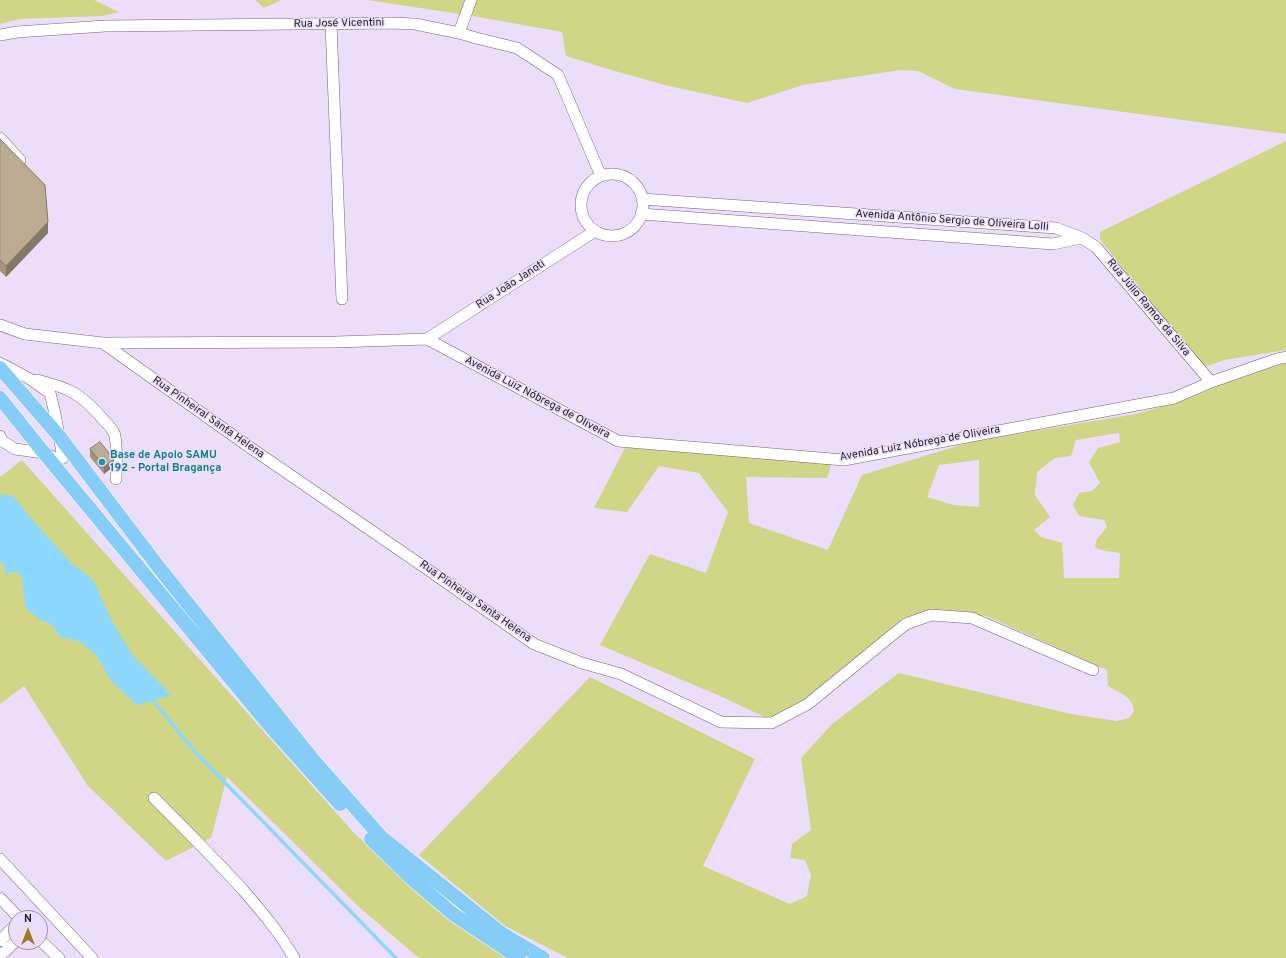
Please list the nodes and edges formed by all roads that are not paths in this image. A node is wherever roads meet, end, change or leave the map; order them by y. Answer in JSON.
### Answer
{"nodes":[{"id":1,"x":471,"y":0,"type":"edge"},
{"id":2,"x":331,"y":24,"type":"junction"},
{"id":3,"x":459,"y":33,"type":"junction"},
{"id":4,"x":0,"y":35,"type":"edge"},
{"id":5,"x":0,"y":138,"type":"edge"},
{"id":6,"x":26,"y":167,"type":"edge"},
{"id":7,"x":601,"y":176,"type":"junction"},
{"id":8,"x":642,"y":199,"type":"junction"},
{"id":9,"x":641,"y":214,"type":"junction"},
{"id":10,"x":595,"y":231,"type":"junction"},
{"id":11,"x":1082,"y":238,"type":"junction"},
{"id":12,"x":342,"y":299,"type":"dead end"},
{"id":13,"x":0,"y":325,"type":"edge"},
{"id":14,"x":426,"y":339,"type":"junction"},
{"id":15,"x":103,"y":343,"type":"junction"},
{"id":16,"x":1286,"y":357,"type":"edge"},
{"id":17,"x":0,"y":363,"type":"edge"},
{"id":18,"x":0,"y":368,"type":"edge"},
{"id":19,"x":1211,"y":382,"type":"junction"},
{"id":20,"x":52,"y":389,"type":"junction"},
{"id":21,"x":0,"y":398,"type":"edge"},
{"id":22,"x":0,"y":436,"type":"edge"},
{"id":23,"x":59,"y":436,"type":"junction"},
{"id":24,"x":44,"y":453,"type":"junction"},
{"id":25,"x":116,"y":479,"type":"dead end"},
{"id":26,"x":1093,"y":670,"type":"dead end"},
{"id":27,"x":154,"y":798,"type":"dead end"},
{"id":28,"x":0,"y":859,"type":"edge"},
{"id":29,"x":0,"y":898,"type":"edge"},
{"id":30,"x":11,"y":910,"type":"edge"},
{"id":31,"x":8,"y":932,"type":"edge"},
{"id":32,"x":0,"y":941,"type":"edge"},
{"id":33,"x":8,"y":948,"type":"edge"},
{"id":34,"x":48,"y":948,"type":"edge"},
{"id":35,"x":0,"y":956,"type":"edge"},
{"id":36,"x":88,"y":956,"type":"edge"},
{"id":37,"x":59,"y":958,"type":"edge"},
{"id":38,"x":294,"y":958,"type":"edge"},
{"id":39,"x":519,"y":958,"type":"edge"},
{"id":40,"x":544,"y":958,"type":"edge"}],
"edges":[{"from":1,"to":3,"type":"street"},
{"from":2,"to":3,"type":"street","name":"Rua José Vicentini"},
{"from":2,"to":4,"type":"street","name":"Rua José Vicentini"},
{"from":2,"to":12,"type":"street"},
{"from":3,"to":7,"type":"street","name":"Rua José Vicentini"},
{"from":5,"to":6,"type":"street"},
{"from":7,"to":8,"type":"street"},
{"from":7,"to":10,"type":"street"},
{"from":8,"to":9,"type":"street"},
{"from":8,"to":11,"type":"street","name":"Avenida Antônio Sergio de Oliveira Lolli"},
{"from":9,"to":10,"type":"street"},
{"from":9,"to":11,"type":"street","name":"Avenida Antônio Sergio de Oliveira Lolli"},
{"from":10,"to":14,"type":"street","name":"Rua João Janoti"},
{"from":11,"to":19,"type":"street","name":"Rua Júlio Ramos da Silva"},
{"from":13,"to":15,"type":"street"},
{"from":14,"to":15,"type":"street"},
{"from":14,"to":19,"type":"street","name":"Avenida Luiz Nóbrega de Oliveira"},
{"from":15,"to":26,"type":"street","name":"Rua Pinheiral Santa Helena"},
{"from":16,"to":19,"type":"street","name":"Avenida Luiz Nóbrega de Oliveira"},
{"from":17,"to":20,"type":"street"},
{"from":18,"to":23,"type":"main road"},
{"from":20,"to":23,"type":"street"},
{"from":20,"to":25,"type":"street"},
{"from":21,"to":24,"type":"main road"},
{"from":22,"to":24,"type":"street"},
{"from":23,"to":24,"type":"street"},
{"from":23,"to":40,"type":"main road"},
{"from":24,"to":39,"type":"main road"},
{"from":27,"to":38,"type":"street"},
{"from":28,"to":36,"type":"street"},
{"from":29,"to":30,"type":"street"},
{"from":31,"to":32,"type":"street"},
{"from":33,"to":35,"type":"street"},
{"from":34,"to":37,"type":"street"}]}
